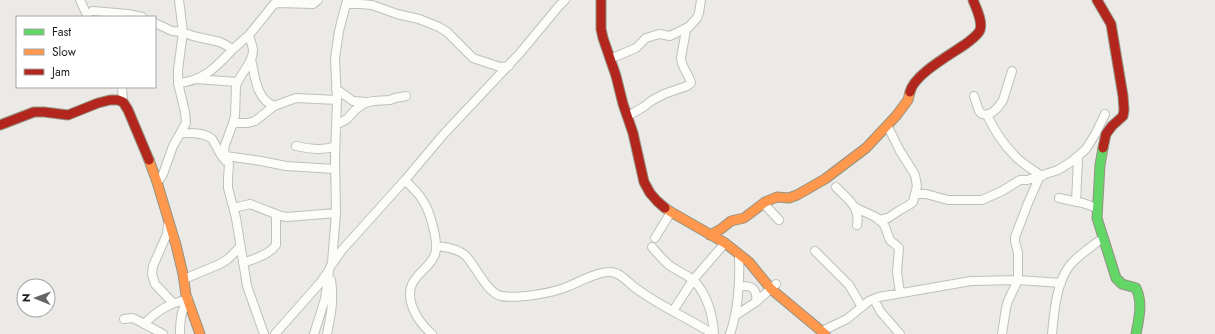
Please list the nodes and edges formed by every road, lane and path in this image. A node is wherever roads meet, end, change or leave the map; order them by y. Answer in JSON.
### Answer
{"nodes":[{"id":1,"x":80,"y":0,"type":"edge"},
{"id":2,"x":179,"y":0,"type":"edge"},
{"id":3,"x":318,"y":0,"type":"edge"},
{"id":4,"x":565,"y":0,"type":"edge"},
{"id":5,"x":601,"y":0,"type":"edge"},
{"id":6,"x":701,"y":0,"type":"edge"},
{"id":7,"x":973,"y":0,"type":"edge"},
{"id":8,"x":1097,"y":0,"type":"edge"},
{"id":9,"x":347,"y":2,"type":"edge"},
{"id":10,"x":90,"y":14,"type":"edge"},
{"id":11,"x":137,"y":16,"type":"edge"},
{"id":12,"x":156,"y":23,"type":"edge"},
{"id":13,"x":688,"y":27,"type":"junction"},
{"id":14,"x":183,"y":32,"type":"junction"},
{"id":15,"x":249,"y":35,"type":"junction"},
{"id":16,"x":233,"y":49,"type":"junction"},
{"id":17,"x":251,"y":59,"type":"junction"},
{"id":18,"x":610,"y":59,"type":"junction"},
{"id":19,"x":509,"y":66,"type":"junction"},
{"id":20,"x":1012,"y":70,"type":"dead end"},
{"id":21,"x":196,"y":79,"type":"junction"},
{"id":22,"x":237,"y":82,"type":"junction"},
{"id":23,"x":178,"y":83,"type":"junction"},
{"id":24,"x":122,"y":88,"type":"edge"},
{"id":25,"x":336,"y":89,"type":"junction"},
{"id":26,"x":406,"y":96,"type":"dead end"},
{"id":27,"x":974,"y":96,"type":"dead end"},
{"id":28,"x":336,"y":100,"type":"junction"},
{"id":29,"x":123,"y":102,"type":"junction"},
{"id":30,"x":366,"y":102,"type":"junction"},
{"id":31,"x":274,"y":106,"type":"junction"},
{"id":32,"x":1105,"y":114,"type":"dead end"},
{"id":33,"x":987,"y":115,"type":"junction"},
{"id":34,"x":628,"y":116,"type":"junction"},
{"id":35,"x":186,"y":123,"type":"junction"},
{"id":36,"x":233,"y":123,"type":"junction"},
{"id":37,"x":0,"y":125,"type":"edge"},
{"id":38,"x":336,"y":125,"type":"junction"},
{"id":39,"x":890,"y":130,"type":"dead end"},
{"id":40,"x":181,"y":133,"type":"junction"},
{"id":41,"x":198,"y":133,"type":"junction"},
{"id":42,"x":296,"y":146,"type":"dead end"},
{"id":43,"x":335,"y":146,"type":"junction"},
{"id":44,"x":226,"y":156,"type":"junction"},
{"id":45,"x":1078,"y":158,"type":"junction"},
{"id":46,"x":229,"y":164,"type":"junction"},
{"id":47,"x":335,"y":169,"type":"junction"},
{"id":48,"x":1058,"y":170,"type":"junction"},
{"id":49,"x":1041,"y":176,"type":"junction"},
{"id":50,"x":1077,"y":179,"type":"junction"},
{"id":51,"x":405,"y":180,"type":"junction"},
{"id":52,"x":157,"y":182,"type":"junction"},
{"id":53,"x":836,"y":187,"type":"dead end"},
{"id":54,"x":915,"y":194,"type":"junction"},
{"id":55,"x":1059,"y":198,"type":"dead end"},
{"id":56,"x":1076,"y":202,"type":"junction"},
{"id":57,"x":764,"y":204,"type":"junction"},
{"id":58,"x":855,"y":207,"type":"junction"},
{"id":59,"x":234,"y":208,"type":"junction"},
{"id":60,"x":1097,"y":208,"type":"junction"},
{"id":61,"x":671,"y":212,"type":"junction"},
{"id":62,"x":336,"y":213,"type":"junction"},
{"id":63,"x":276,"y":214,"type":"junction"},
{"id":64,"x":168,"y":220,"type":"junction"},
{"id":65,"x":779,"y":220,"type":"dead end"},
{"id":66,"x":879,"y":220,"type":"junction"},
{"id":67,"x":857,"y":225,"type":"dead end"},
{"id":68,"x":710,"y":234,"type":"junction"},
{"id":69,"x":655,"y":238,"type":"dead end"},
{"id":70,"x":1103,"y":238,"type":"junction"},
{"id":71,"x":725,"y":243,"type":"junction"},
{"id":72,"x":437,"y":246,"type":"junction"},
{"id":73,"x":240,"y":247,"type":"junction"},
{"id":74,"x":652,"y":248,"type":"dead end"},
{"id":75,"x":815,"y":251,"type":"dead end"},
{"id":76,"x":739,"y":255,"type":"junction"},
{"id":77,"x":243,"y":263,"type":"junction"},
{"id":78,"x":331,"y":267,"type":"junction"},
{"id":79,"x":184,"y":279,"type":"junction"},
{"id":80,"x":693,"y":280,"type":"junction"},
{"id":81,"x":1018,"y":280,"type":"junction"},
{"id":82,"x":1061,"y":283,"type":"junction"},
{"id":83,"x":742,"y":286,"type":"junction"},
{"id":84,"x":773,"y":287,"type":"junction"},
{"id":85,"x":900,"y":293,"type":"junction"},
{"id":86,"x":188,"y":299,"type":"junction"},
{"id":87,"x":874,"y":299,"type":"junction"},
{"id":88,"x":756,"y":302,"type":"junction"},
{"id":89,"x":173,"y":303,"type":"junction"},
{"id":90,"x":862,"y":307,"type":"junction"},
{"id":91,"x":672,"y":311,"type":"junction"},
{"id":92,"x":736,"y":315,"type":"junction"},
{"id":93,"x":124,"y":319,"type":"dead end"},
{"id":94,"x":144,"y":324,"type":"junction"},
{"id":95,"x":818,"y":331,"type":"edge"},
{"id":96,"x":163,"y":334,"type":"edge"},
{"id":97,"x":180,"y":334,"type":"edge"},
{"id":98,"x":200,"y":334,"type":"edge"},
{"id":99,"x":264,"y":334,"type":"edge"},
{"id":100,"x":275,"y":334,"type":"edge"},
{"id":101,"x":314,"y":334,"type":"edge"},
{"id":102,"x":327,"y":334,"type":"edge"},
{"id":103,"x":432,"y":334,"type":"edge"},
{"id":104,"x":714,"y":334,"type":"edge"},
{"id":105,"x":730,"y":334,"type":"edge"},
{"id":106,"x":900,"y":334,"type":"edge"},
{"id":107,"x":1002,"y":334,"type":"edge"},
{"id":108,"x":1052,"y":334,"type":"edge"},
{"id":109,"x":1136,"y":334,"type":"edge"}],
"edges":[{"from":1,"to":10,"type":"street"},
{"from":2,"to":14,"type":"street"},
{"from":3,"to":15,"type":"street"},
{"from":4,"to":19,"type":"street"},
{"from":5,"to":18,"type":"street"},
{"from":6,"to":13,"type":"street"},
{"from":7,"to":57,"type":"street"},
{"from":8,"to":60,"type":"street"},
{"from":9,"to":19,"type":"street"},
{"from":9,"to":25,"type":"street"},
{"from":10,"to":11,"type":"street"},
{"from":12,"to":14,"type":"street"},
{"from":13,"to":18,"type":"street"},
{"from":13,"to":34,"type":"street"},
{"from":14,"to":16,"type":"street"},
{"from":14,"to":23,"type":"street"},
{"from":15,"to":16,"type":"street"},
{"from":15,"to":17,"type":"street"},
{"from":16,"to":21,"type":"street"},
{"from":17,"to":22,"type":"street"},
{"from":17,"to":31,"type":"street"},
{"from":18,"to":34,"type":"street"},
{"from":19,"to":51,"type":"street"},
{"from":20,"to":33,"type":"street"},
{"from":21,"to":22,"type":"street"},
{"from":21,"to":23,"type":"street"},
{"from":22,"to":36,"type":"street"},
{"from":23,"to":35,"type":"street"},
{"from":24,"to":29,"type":"street"},
{"from":25,"to":28,"type":"street"},
{"from":25,"to":30,"type":"street"},
{"from":26,"to":30,"type":"street"},
{"from":27,"to":33,"type":"street"},
{"from":28,"to":31,"type":"street"},
{"from":28,"to":38,"type":"street"},
{"from":29,"to":37,"type":"street"},
{"from":29,"to":52,"type":"street"},
{"from":30,"to":38,"type":"street"},
{"from":31,"to":36,"type":"street"},
{"from":32,"to":45,"type":"street"},
{"from":33,"to":49,"type":"street"},
{"from":34,"to":61,"type":"street"},
{"from":35,"to":40,"type":"street"},
{"from":35,"to":41,"type":"street"},
{"from":36,"to":44,"type":"street"},
{"from":38,"to":43,"type":"street"},
{"from":39,"to":54,"type":"street"},
{"from":40,"to":41,"type":"street"},
{"from":40,"to":52,"type":"street"},
{"from":41,"to":46,"type":"street"},
{"from":42,"to":43,"type":"street"},
{"from":43,"to":47,"type":"street"},
{"from":44,"to":46,"type":"street"},
{"from":44,"to":47,"type":"street"},
{"from":45,"to":48,"type":"street"},
{"from":45,"to":50,"type":"street"},
{"from":46,"to":59,"type":"street"},
{"from":47,"to":62,"type":"street"},
{"from":48,"to":49,"type":"street"},
{"from":48,"to":50,"type":"street"},
{"from":49,"to":54,"type":"street"},
{"from":49,"to":81,"type":"street"},
{"from":50,"to":56,"type":"street"},
{"from":51,"to":72,"type":"street"},
{"from":51,"to":78,"type":"street"},
{"from":52,"to":64,"type":"street"},
{"from":53,"to":58,"type":"street"},
{"from":54,"to":66,"type":"street"},
{"from":55,"to":56,"type":"street"},
{"from":56,"to":60,"type":"street"},
{"from":57,"to":65,"type":"street"},
{"from":57,"to":68,"type":"street"},
{"from":58,"to":66,"type":"street"},
{"from":58,"to":67,"type":"street"},
{"from":59,"to":63,"type":"street"},
{"from":59,"to":73,"type":"street"},
{"from":60,"to":70,"type":"street"},
{"from":61,"to":68,"type":"street"},
{"from":61,"to":69,"type":"street"},
{"from":62,"to":63,"type":"street"},
{"from":62,"to":78,"type":"street"},
{"from":63,"to":77,"type":"street"},
{"from":64,"to":79,"type":"street"},
{"from":64,"to":89,"type":"street"},
{"from":66,"to":85,"type":"street"},
{"from":68,"to":71,"type":"street"},
{"from":70,"to":82,"type":"street"},
{"from":70,"to":109,"type":"street"},
{"from":71,"to":76,"type":"street"},
{"from":71,"to":80,"type":"street"},
{"from":72,"to":91,"type":"street"},
{"from":72,"to":103,"type":"street"},
{"from":73,"to":77,"type":"street"},
{"from":73,"to":79,"type":"street"},
{"from":74,"to":80,"type":"street"},
{"from":75,"to":90,"type":"street"},
{"from":76,"to":83,"type":"street"},
{"from":76,"to":84,"type":"street"},
{"from":77,"to":99,"type":"street"},
{"from":78,"to":100,"type":"street"},
{"from":78,"to":101,"type":"street"},
{"from":78,"to":102,"type":"street"},
{"from":79,"to":86,"type":"street"},
{"from":80,"to":91,"type":"street"},
{"from":80,"to":104,"type":"street"},
{"from":81,"to":82,"type":"street"},
{"from":81,"to":85,"type":"street"},
{"from":81,"to":107,"type":"street"},
{"from":82,"to":108,"type":"street"},
{"from":83,"to":88,"type":"street"},
{"from":83,"to":92,"type":"street"},
{"from":84,"to":88,"type":"street"},
{"from":84,"to":95,"type":"street"},
{"from":85,"to":87,"type":"street"},
{"from":86,"to":89,"type":"street"},
{"from":86,"to":97,"type":"street"},
{"from":86,"to":98,"type":"street"},
{"from":87,"to":90,"type":"street"},
{"from":87,"to":106,"type":"street"},
{"from":88,"to":92,"type":"street"},
{"from":89,"to":94,"type":"street"},
{"from":90,"to":95,"type":"street"},
{"from":91,"to":104,"type":"street"},
{"from":92,"to":105,"type":"street"},
{"from":93,"to":94,"type":"street"},
{"from":94,"to":96,"type":"street"}]}
